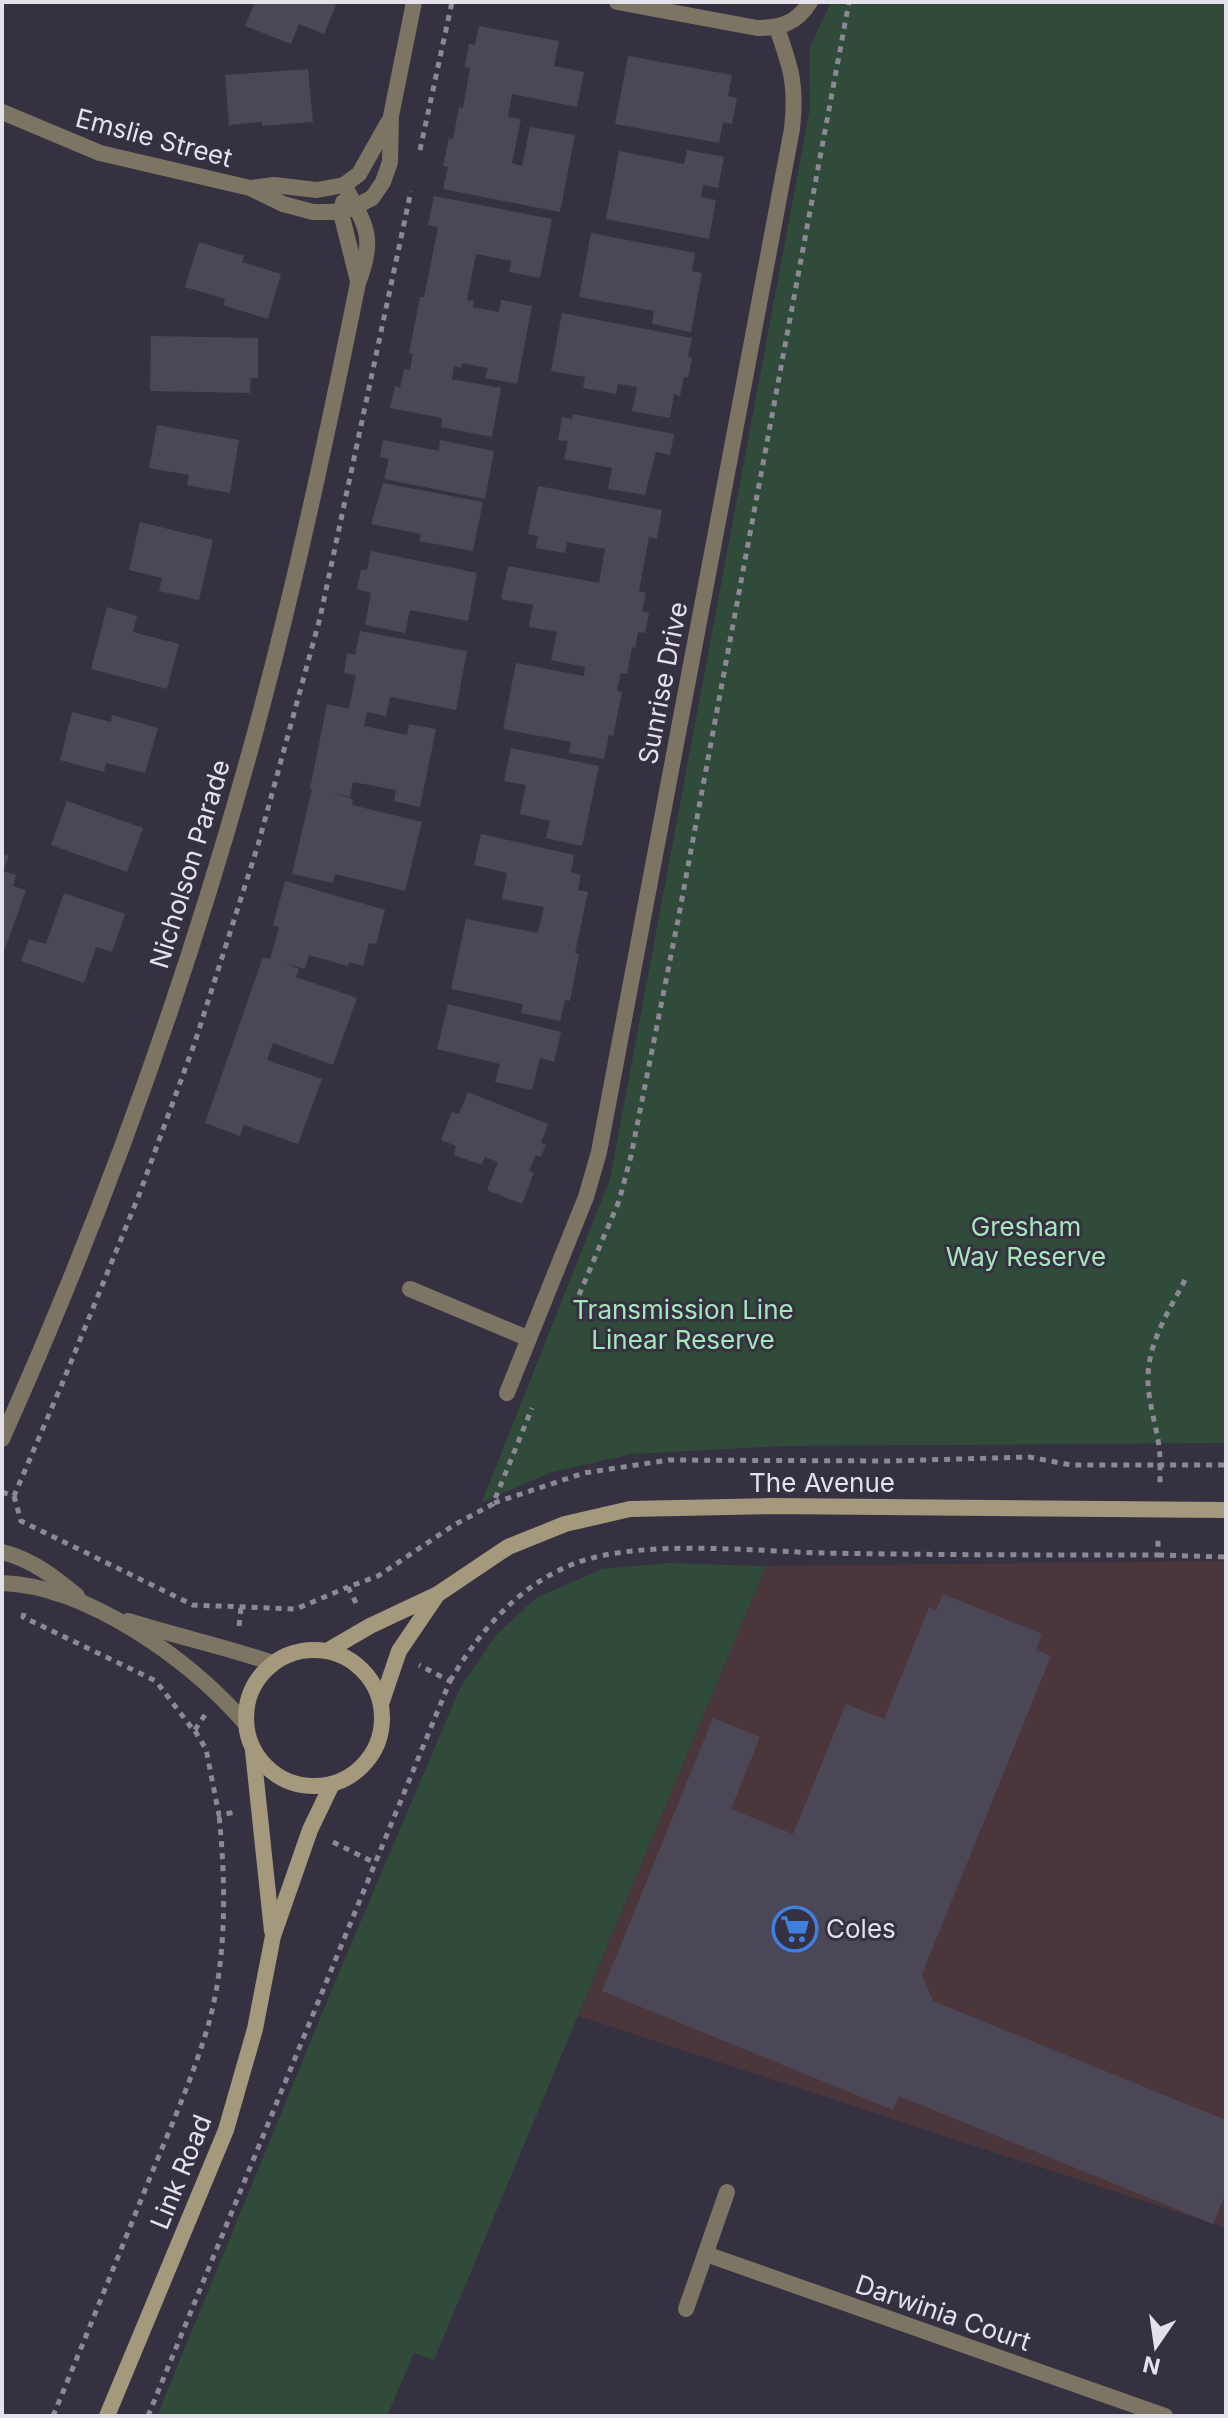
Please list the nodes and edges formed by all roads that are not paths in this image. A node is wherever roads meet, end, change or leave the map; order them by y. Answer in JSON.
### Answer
{"nodes":[{"id":1,"x":414,"y":2,"type":"edge"},
{"id":2,"x":617,"y":2,"type":"edge"},
{"id":3,"x":810,"y":2,"type":"edge"},
{"id":4,"x":777,"y":28,"type":"junction"},
{"id":5,"x":2,"y":112,"type":"edge"},
{"id":6,"x":391,"y":116,"type":"junction"},
{"id":7,"x":344,"y":185,"type":"junction"},
{"id":8,"x":250,"y":188,"type":"junction"},
{"id":9,"x":349,"y":208,"type":"junction"},
{"id":10,"x":410,"y":1289,"type":"dead end"},
{"id":11,"x":527,"y":1338,"type":"junction"},
{"id":12,"x":507,"y":1393,"type":"dead end"},
{"id":13,"x":2,"y":1439,"type":"edge"},
{"id":14,"x":1226,"y":1510,"type":"edge"},
{"id":15,"x":2,"y":1552,"type":"edge"},
{"id":16,"x":2,"y":1583,"type":"edge"},
{"id":17,"x":438,"y":1594,"type":"junction"},
{"id":18,"x":81,"y":1600,"type":"junction"},
{"id":19,"x":115,"y":1617,"type":"junction"},
{"id":20,"x":327,"y":1651,"type":"junction"},
{"id":21,"x":273,"y":1663,"type":"junction"},
{"id":22,"x":381,"y":1704,"type":"junction"},
{"id":23,"x":245,"y":1723,"type":"junction"},
{"id":24,"x":253,"y":1749,"type":"junction"},
{"id":25,"x":332,"y":1784,"type":"junction"},
{"id":26,"x":273,"y":1936,"type":"junction"},
{"id":27,"x":727,"y":2192,"type":"dead end"},
{"id":28,"x":706,"y":2254,"type":"junction"},
{"id":29,"x":686,"y":2309,"type":"dead end"},
{"id":30,"x":107,"y":2416,"type":"edge"},
{"id":31,"x":1165,"y":2416,"type":"edge"}],
"edges":[{"from":1,"to":6,"type":"street"},
{"from":2,"to":4,"type":"street"},
{"from":3,"to":4,"type":"street"},
{"from":4,"to":11,"type":"street","name":"Sunrise Drive"},
{"from":5,"to":8,"type":"street","name":"Emslie Street"},
{"from":6,"to":7,"type":"street"},
{"from":6,"to":9,"type":"street"},
{"from":7,"to":8,"type":"street","name":"Emslie Street"},
{"from":7,"to":9,"type":"street","name":"Nicholson Parade"},
{"from":8,"to":9,"type":"street","name":"Emslie Street"},
{"from":9,"to":13,"type":"street","name":"Nicholson Parade"},
{"from":10,"to":11,"type":"street"},
{"from":11,"to":12,"type":"street","name":"Sunrise Drive"},
{"from":14,"to":17,"type":"street","name":"The Avenue"},
{"from":15,"to":18,"type":"street"},
{"from":16,"to":18,"type":"street"},
{"from":17,"to":20,"type":"street","name":"The Avenue"},
{"from":17,"to":22,"type":"street","name":"The Avenue"},
{"from":18,"to":19,"type":"street"},
{"from":19,"to":21,"type":"street"},
{"from":19,"to":23,"type":"street"},
{"from":20,"to":21,"type":"street"},
{"from":20,"to":22,"type":"street"},
{"from":21,"to":23,"type":"street"},
{"from":22,"to":25,"type":"street"},
{"from":23,"to":24,"type":"street"},
{"from":24,"to":25,"type":"street"},
{"from":24,"to":26,"type":"street","name":"Link Road"},
{"from":25,"to":26,"type":"street","name":"Link Road"},
{"from":26,"to":30,"type":"street","name":"Link Road"},
{"from":27,"to":28,"type":"street"},
{"from":28,"to":29,"type":"street"},
{"from":28,"to":31,"type":"street","name":"Darwinia Court"}]}
